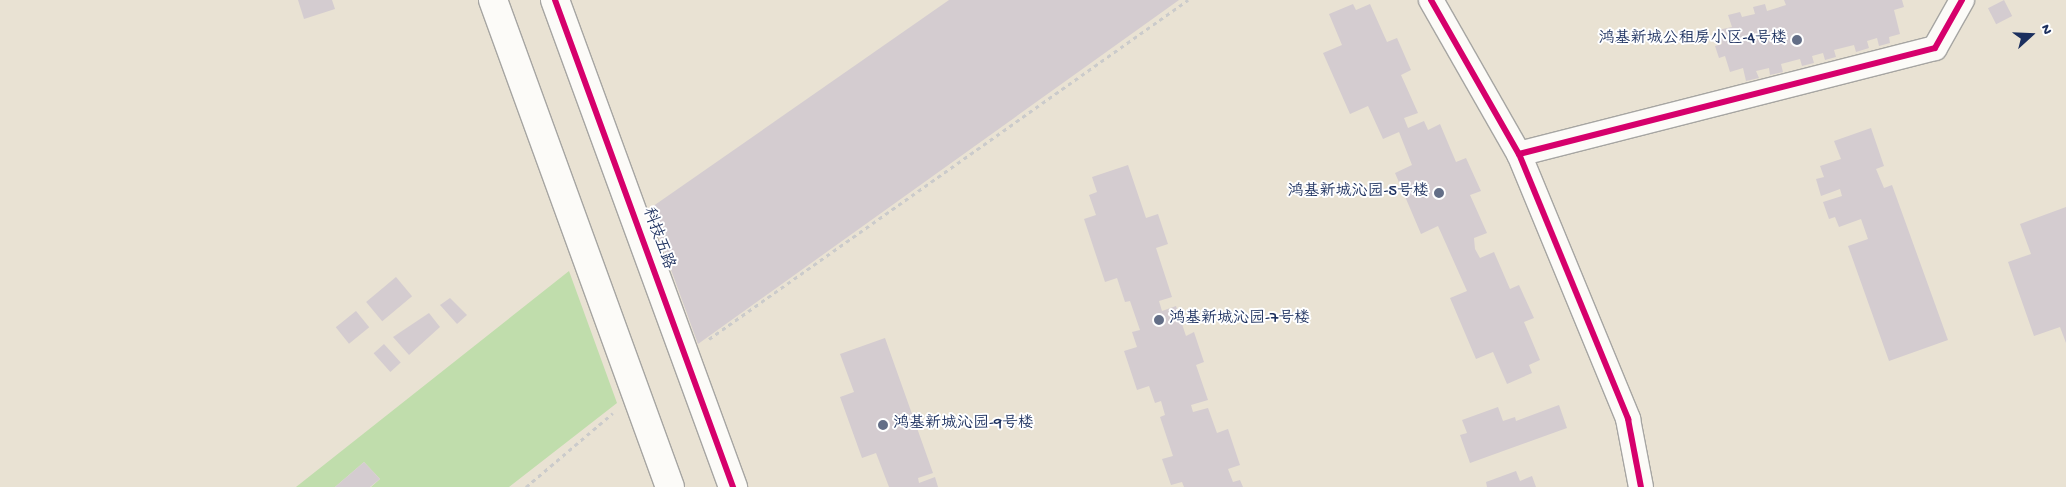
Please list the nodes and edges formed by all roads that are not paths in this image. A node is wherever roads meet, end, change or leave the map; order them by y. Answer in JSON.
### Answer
{"nodes":[{"id":1,"x":492,"y":0,"type":"edge"},
{"id":2,"x":555,"y":0,"type":"edge"},
{"id":3,"x":1431,"y":0,"type":"edge"},
{"id":4,"x":1962,"y":0,"type":"edge"},
{"id":5,"x":1519,"y":154,"type":"junction"},
{"id":6,"x":670,"y":487,"type":"edge"},
{"id":7,"x":733,"y":487,"type":"edge"},
{"id":8,"x":1641,"y":487,"type":"edge"}],
"edges":[{"from":1,"to":6,"type":"street"},
{"from":2,"to":7,"type":"street","name":"科技五路"},
{"from":3,"to":5,"type":"street"},
{"from":4,"to":5,"type":"street"},
{"from":5,"to":8,"type":"street"}]}
